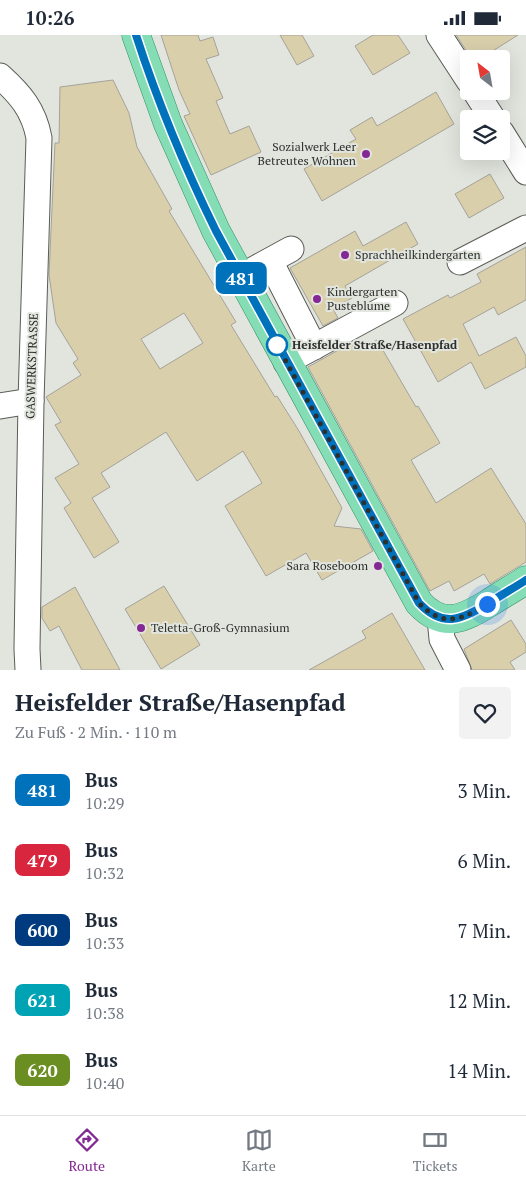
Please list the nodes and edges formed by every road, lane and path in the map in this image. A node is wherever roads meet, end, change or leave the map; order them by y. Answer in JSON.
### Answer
{"nodes":[{"id":1,"x":136,"y":35,"type":"edge"},
{"id":2,"x":439,"y":35,"type":"edge"},
{"id":3,"x":460,"y":67,"type":"edge"},
{"id":4,"x":0,"y":76,"type":"edge"},
{"id":5,"x":510,"y":146,"type":"edge"},
{"id":6,"x":526,"y":172,"type":"edge"},
{"id":7,"x":526,"y":228,"type":"edge"},
{"id":8,"x":460,"y":262,"type":"dead end"},
{"id":9,"x":240,"y":277,"type":"junction"},
{"id":10,"x":395,"y":303,"type":"dead end"},
{"id":11,"x":314,"y":347,"type":"junction"},
{"id":12,"x":286,"y":362,"type":"junction"},
{"id":13,"x":31,"y":401,"type":"junction"},
{"id":14,"x":0,"y":405,"type":"edge"},
{"id":15,"x":526,"y":580,"type":"edge"},
{"id":16,"x":440,"y":618,"type":"junction"},
{"id":17,"x":28,"y":670,"type":"edge"},
{"id":18,"x":458,"y":670,"type":"edge"}],
"edges":[{"from":1,"to":9,"type":"main road"},
{"from":2,"to":3,"type":"street"},
{"from":4,"to":13,"type":"street","name":"GASWERKSTRASSE"},
{"from":5,"to":6,"type":"street"},
{"from":7,"to":8,"type":"street"},
{"from":9,"to":11,"type":"street"},
{"from":9,"to":12,"type":"main road"},
{"from":10,"to":11,"type":"street"},
{"from":11,"to":12,"type":"street"},
{"from":12,"to":16,"type":"main road"},
{"from":13,"to":14,"type":"street"},
{"from":13,"to":17,"type":"street","name":"GASWERKSTRASSE"},
{"from":15,"to":16,"type":"main road"},
{"from":16,"to":18,"type":"street"}]}
